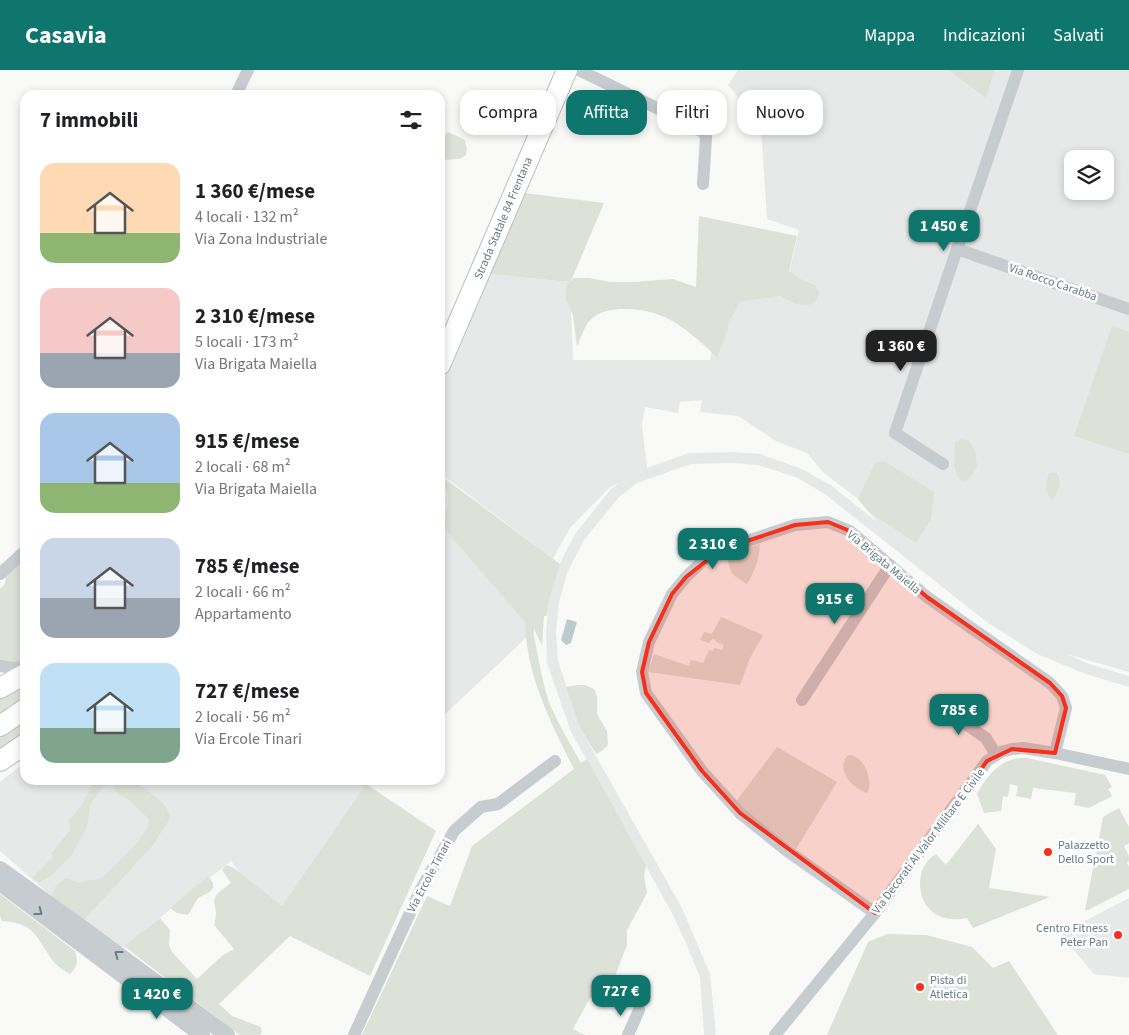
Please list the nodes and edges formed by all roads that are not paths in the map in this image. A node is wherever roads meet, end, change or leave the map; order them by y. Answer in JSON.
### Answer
{"nodes":[{"id":1,"x":248,"y":70,"type":"edge"},
{"id":2,"x":567,"y":70,"type":"edge"},
{"id":3,"x":579,"y":70,"type":"edge"},
{"id":4,"x":1018,"y":70,"type":"edge"},
{"id":5,"x":238,"y":90,"type":"edge"},
{"id":6,"x":703,"y":184,"type":"dead end"},
{"id":7,"x":957,"y":249,"type":"junction"},
{"id":8,"x":1129,"y":309,"type":"edge"},
{"id":9,"x":445,"y":353,"type":"edge"},
{"id":10,"x":942,"y":464,"type":"dead end"},
{"id":11,"x":20,"y":556,"type":"edge"},
{"id":12,"x":890,"y":565,"type":"junction"},
{"id":13,"x":0,"y":574,"type":"edge"},
{"id":14,"x":0,"y":666,"type":"edge"},
{"id":15,"x":20,"y":667,"type":"edge"},
{"id":16,"x":20,"y":677,"type":"edge"},
{"id":17,"x":0,"y":688,"type":"edge"},
{"id":18,"x":802,"y":700,"type":"dead end"},
{"id":19,"x":936,"y":704,"type":"dead end"},
{"id":20,"x":20,"y":712,"type":"edge"},
{"id":21,"x":0,"y":726,"type":"edge"},
{"id":22,"x":20,"y":747,"type":"edge"},
{"id":23,"x":1055,"y":753,"type":"junction"},
{"id":24,"x":996,"y":755,"type":"junction"},
{"id":25,"x":0,"y":761,"type":"edge"},
{"id":26,"x":555,"y":761,"type":"dead end"},
{"id":27,"x":1129,"y":769,"type":"edge"},
{"id":28,"x":0,"y":869,"type":"edge"},
{"id":29,"x":0,"y":883,"type":"edge"},
{"id":30,"x":875,"y":913,"type":"junction"},
{"id":31,"x":639,"y":1010,"type":"dead end"},
{"id":32,"x":202,"y":1035,"type":"edge"},
{"id":33,"x":227,"y":1035,"type":"edge"},
{"id":34,"x":354,"y":1035,"type":"edge"},
{"id":35,"x":628,"y":1035,"type":"edge"},
{"id":36,"x":776,"y":1035,"type":"edge"}],
"edges":[{"from":1,"to":5,"type":"street"},
{"from":2,"to":9,"type":"main road","name":"Strada Statale 84 Frentana"},
{"from":3,"to":6,"type":"street"},
{"from":4,"to":7,"type":"street"},
{"from":7,"to":8,"type":"street","name":"Via Rocco Carabba"},
{"from":7,"to":10,"type":"street"},
{"from":11,"to":13,"type":"street"},
{"from":12,"to":18,"type":"street"},
{"from":12,"to":23,"type":"street","name":"Via Brigata Maiella"},
{"from":12,"to":30,"type":"street","name":"Via Brigata Maiella"},
{"from":14,"to":15,"type":"street"},
{"from":16,"to":17,"type":"main road"},
{"from":19,"to":24,"type":"street"},
{"from":20,"to":21,"type":"main road"},
{"from":22,"to":25,"type":"main road"},
{"from":23,"to":24,"type":"street","name":"Via Decorati Al Valor Militare E Civile"},
{"from":23,"to":27,"type":"street","name":"Via Decorati Al Valor Militare E Civile"},
{"from":24,"to":30,"type":"street","name":"Via Decorati Al Valor Militare E Civile"},
{"from":26,"to":34,"type":"street","name":"Via Ercole Tinari"},
{"from":33,"to":28,"type":"street","one_way":true},
{"from":29,"to":32,"type":"street","one_way":true},
{"from":30,"to":36,"type":"street","name":"Via Decorati Al Valor Militare E Civile"},
{"from":31,"to":35,"type":"street"}]}
